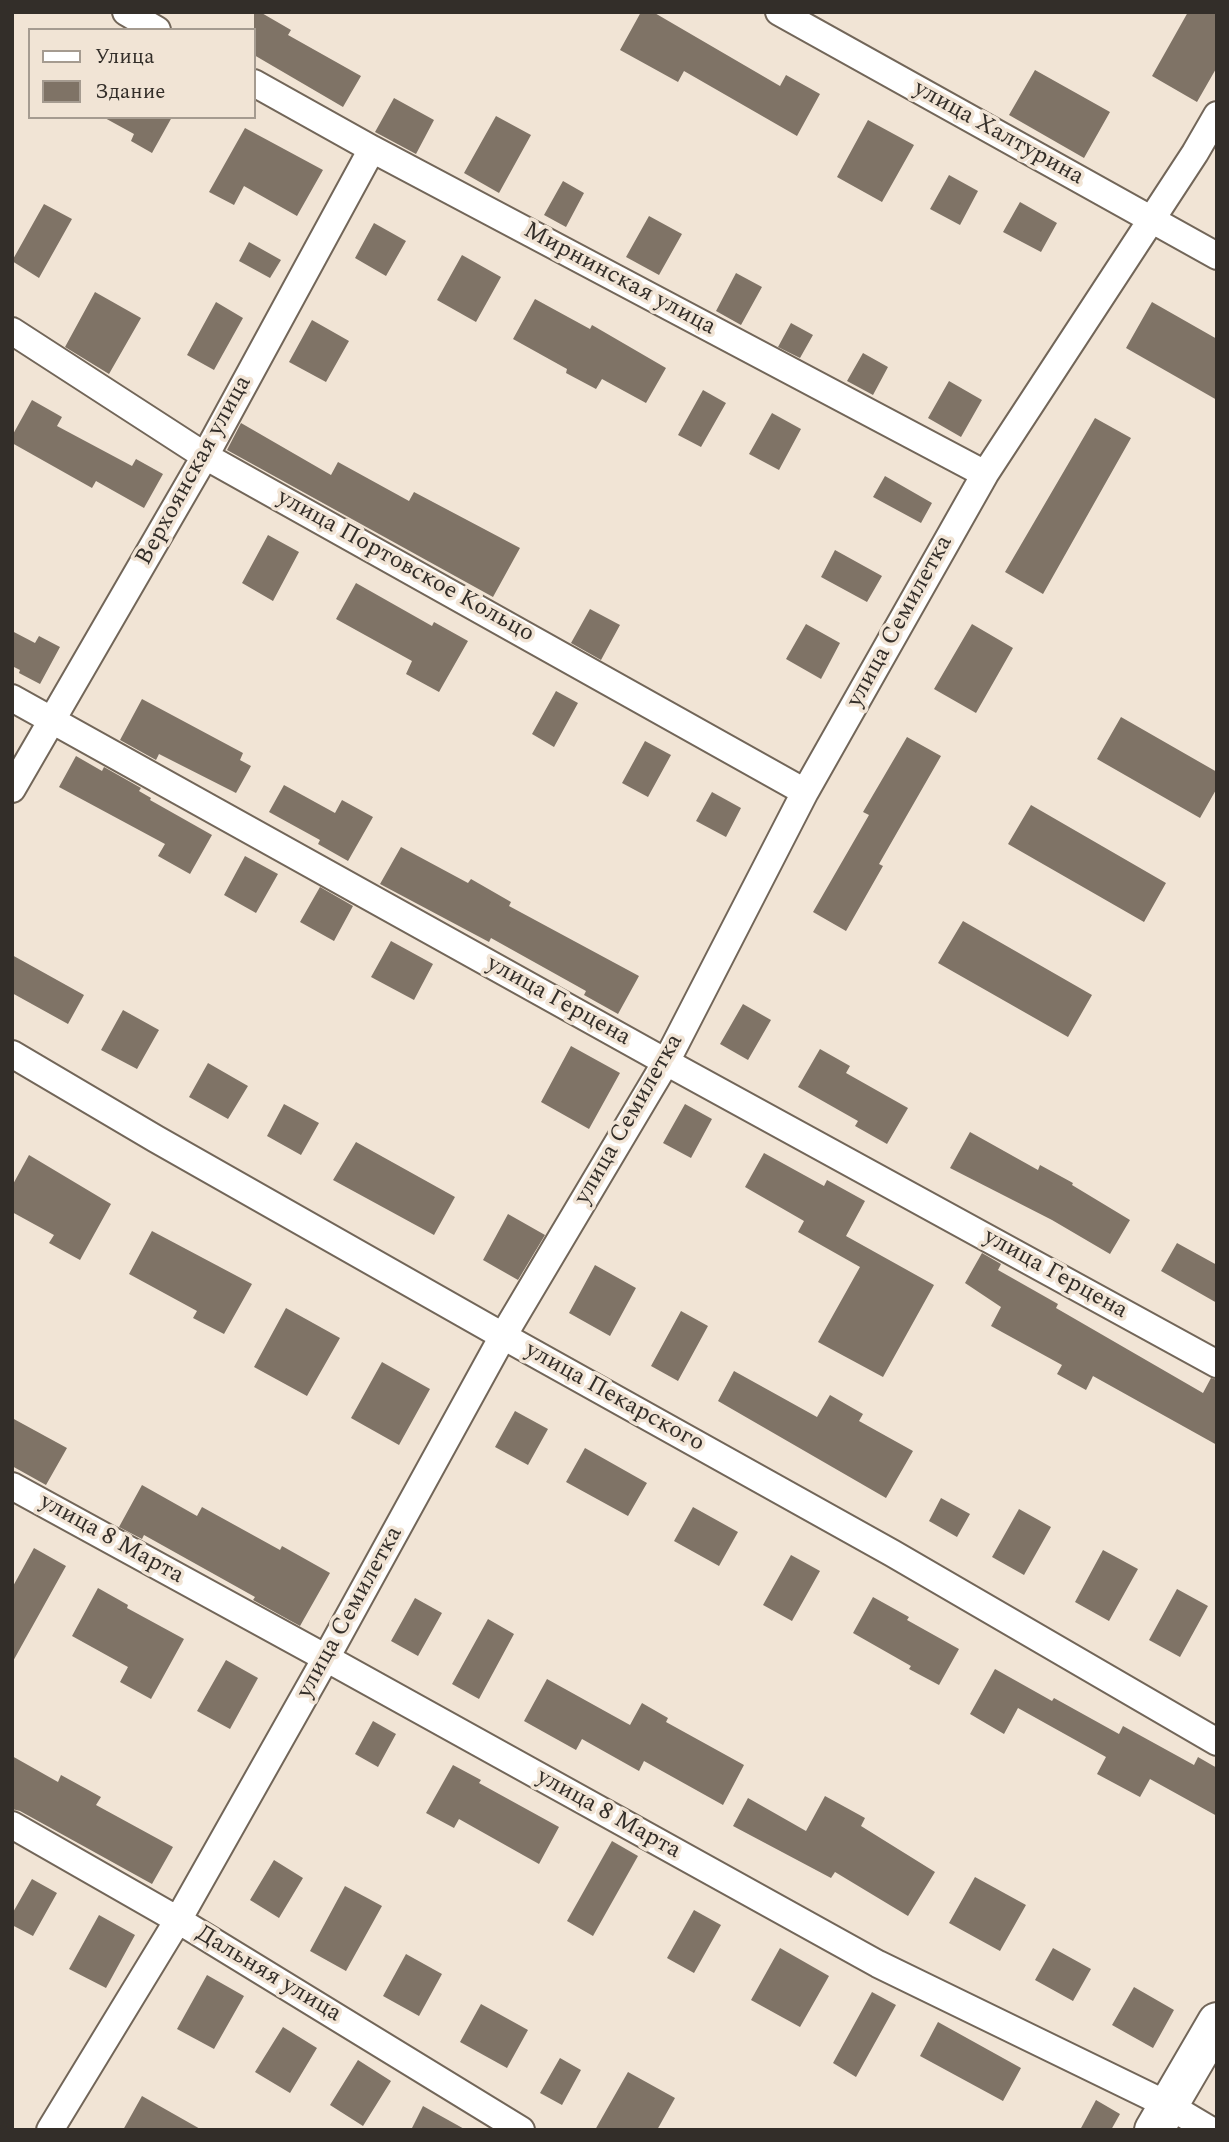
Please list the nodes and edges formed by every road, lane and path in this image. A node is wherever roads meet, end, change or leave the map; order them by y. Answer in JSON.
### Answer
{"nodes":[{"id":1,"x":126,"y":12,"type":"edge"},
{"id":2,"x":779,"y":12,"type":"edge"},
{"id":3,"x":154,"y":28,"type":"edge"},
{"id":4,"x":256,"y":84,"type":"edge"},
{"id":5,"x":1217,"y":115,"type":"edge"},
{"id":6,"x":372,"y":149,"type":"junction"},
{"id":7,"x":1150,"y":219,"type":"junction"},
{"id":8,"x":1217,"y":256,"type":"edge"},
{"id":9,"x":12,"y":331,"type":"edge"},
{"id":10,"x":205,"y":456,"type":"junction"},
{"id":11,"x":985,"y":474,"type":"junction"},
{"id":12,"x":12,"y":698,"type":"edge"},
{"id":13,"x":53,"y":722,"type":"junction"},
{"id":14,"x":12,"y":789,"type":"edge"},
{"id":15,"x":806,"y":792,"type":"junction"},
{"id":16,"x":12,"y":1054,"type":"edge"},
{"id":17,"x":666,"y":1062,"type":"junction"},
{"id":18,"x":503,"y":1336,"type":"junction"},
{"id":19,"x":1217,"y":1364,"type":"edge"},
{"id":20,"x":12,"y":1486,"type":"edge"},
{"id":21,"x":326,"y":1658,"type":"junction"},
{"id":22,"x":1217,"y":1742,"type":"edge"},
{"id":23,"x":12,"y":1825,"type":"edge"},
{"id":24,"x":178,"y":1920,"type":"junction"},
{"id":25,"x":1217,"y":2022,"type":"edge"},
{"id":26,"x":1161,"y":2118,"type":"edge"},
{"id":27,"x":50,"y":2130,"type":"edge"},
{"id":28,"x":521,"y":2130,"type":"edge"},
{"id":29,"x":1209,"y":2130,"type":"edge"}],
"edges":[{"from":1,"to":3,"type":"street"},
{"from":2,"to":7,"type":"street","name":"улица Халтурина"},
{"from":4,"to":6,"type":"street","name":"Мирнинская улица"},
{"from":5,"to":7,"type":"street","name":"улица Семилетка"},
{"from":6,"to":10,"type":"street","name":"Верхоянская улица"},
{"from":6,"to":11,"type":"street","name":"Мирнинская улица"},
{"from":7,"to":8,"type":"street","name":"улица Халтурина"},
{"from":7,"to":11,"type":"street","name":"улица Семилетка"},
{"from":9,"to":10,"type":"street","name":"улица Портовское Кольцо"},
{"from":10,"to":13,"type":"street","name":"Верхоянская улица"},
{"from":10,"to":15,"type":"street","name":"улица Портовское Кольцо"},
{"from":11,"to":15,"type":"street","name":"улица Семилетка"},
{"from":12,"to":13,"type":"street","name":"улица Герцена"},
{"from":13,"to":14,"type":"street","name":"Верхоянская улица"},
{"from":13,"to":17,"type":"street","name":"улица Герцена"},
{"from":15,"to":17,"type":"street","name":"улица Семилетка"},
{"from":16,"to":18,"type":"street","name":"улица Пекарского"},
{"from":17,"to":18,"type":"street","name":"улица Семилетка"},
{"from":17,"to":19,"type":"street","name":"улица Герцена"},
{"from":18,"to":21,"type":"street","name":"улица Семилетка"},
{"from":18,"to":22,"type":"street","name":"улица Пекарского"},
{"from":20,"to":21,"type":"street","name":"улица 8 Марта"},
{"from":21,"to":24,"type":"street","name":"улица Семилетка"},
{"from":21,"to":26,"type":"street","name":"улица 8 Марта"},
{"from":23,"to":24,"type":"street","name":"Дальняя улица"},
{"from":24,"to":27,"type":"street","name":"улица Семилетка"},
{"from":24,"to":28,"type":"street","name":"Дальняя улица"},
{"from":25,"to":26,"type":"main road"},
{"from":26,"to":29,"type":"street","name":"улица 8 Марта"}]}
